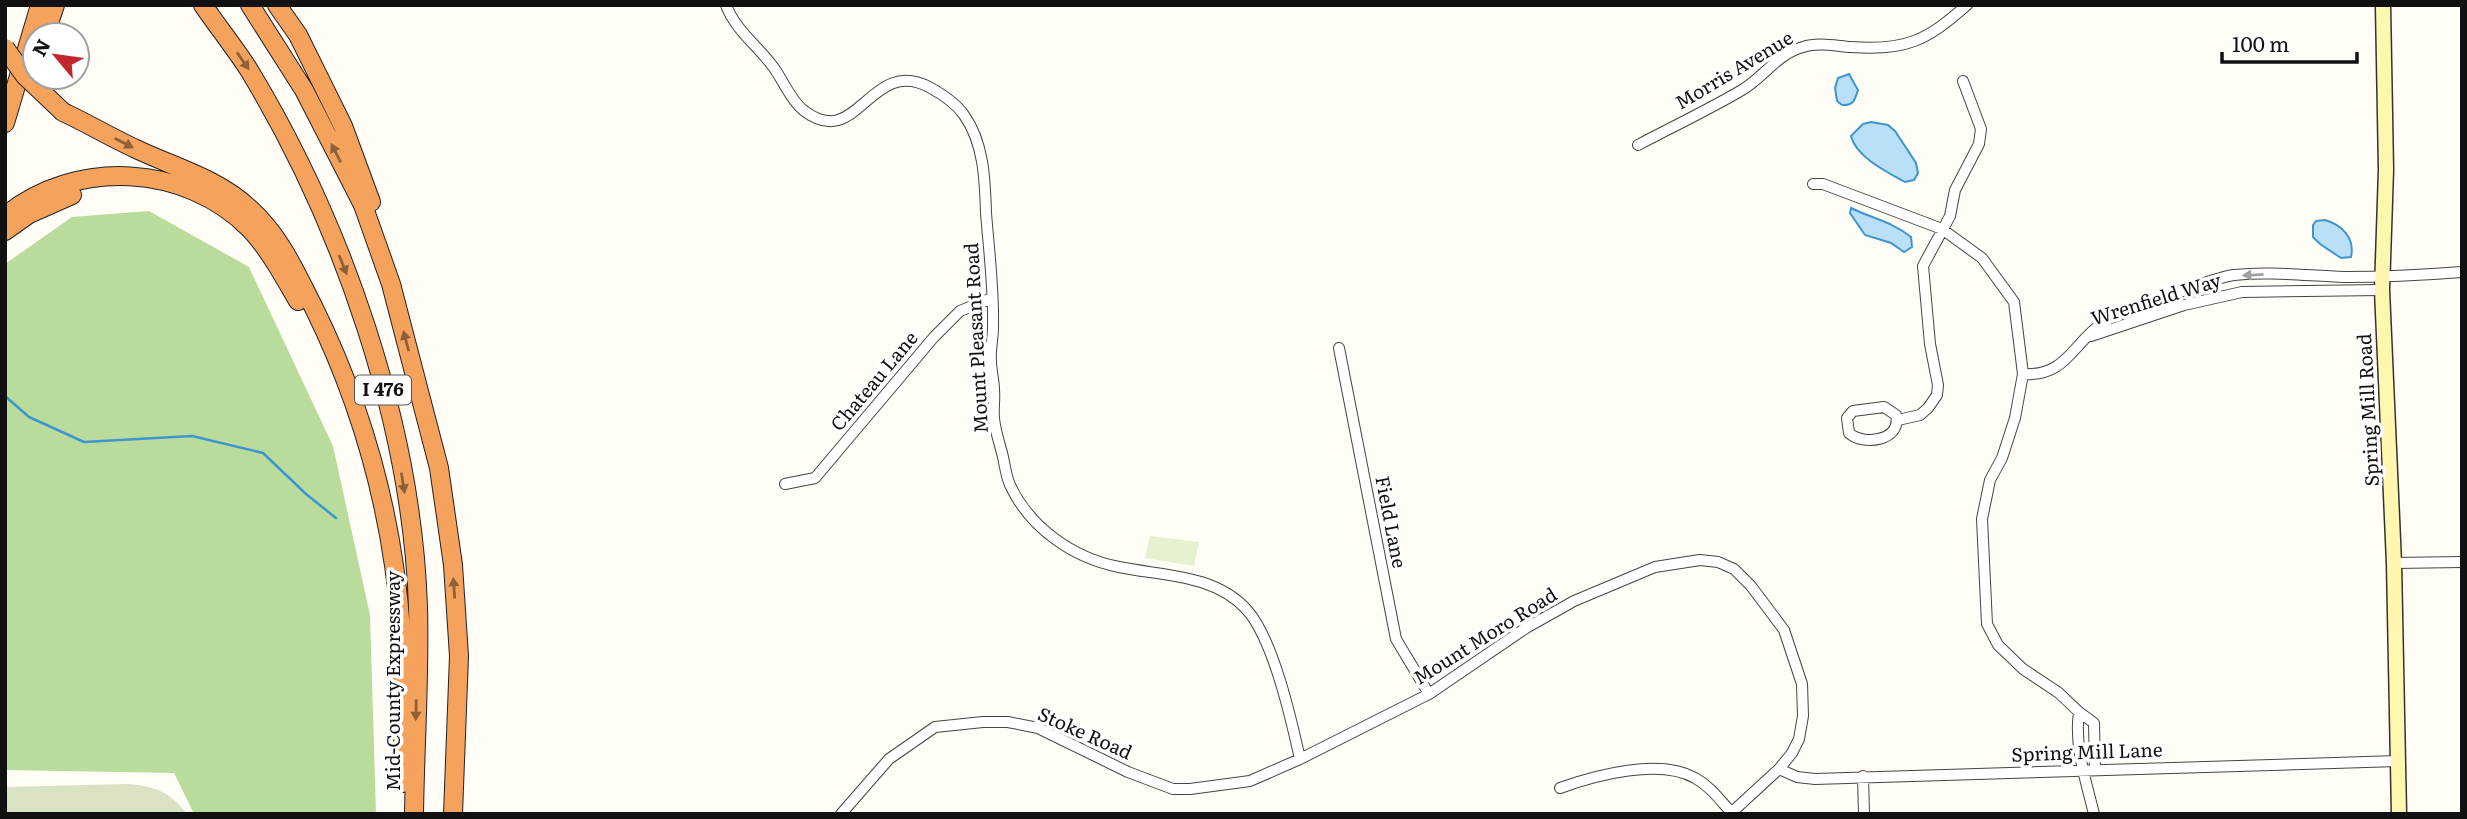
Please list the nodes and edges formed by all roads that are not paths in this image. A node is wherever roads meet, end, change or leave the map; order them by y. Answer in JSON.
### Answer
{"nodes":[{"id":1,"x":40,"y":5,"type":"edge"},
{"id":2,"x":203,"y":5,"type":"edge"},
{"id":3,"x":250,"y":5,"type":"edge"},
{"id":4,"x":277,"y":5,"type":"edge"},
{"id":5,"x":726,"y":5,"type":"edge"},
{"id":6,"x":1968,"y":5,"type":"edge"},
{"id":7,"x":2383,"y":5,"type":"edge"},
{"id":8,"x":5,"y":48,"type":"edge"},
{"id":9,"x":1963,"y":81,"type":"dead end"},
{"id":10,"x":21,"y":91,"type":"edge"},
{"id":11,"x":5,"y":123,"type":"edge"},
{"id":12,"x":5,"y":129,"type":"edge"},
{"id":13,"x":1637,"y":145,"type":"dead end"},
{"id":14,"x":1813,"y":184,"type":"dead end"},
{"id":15,"x":5,"y":216,"type":"edge"},
{"id":16,"x":1942,"y":229,"type":"junction"},
{"id":17,"x":5,"y":231,"type":"edge"},
{"id":18,"x":272,"y":259,"type":"junction"},
{"id":19,"x":2462,"y":272,"type":"edge"},
{"id":20,"x":2306,"y":274,"type":"junction"},
{"id":21,"x":2342,"y":276,"type":"junction"},
{"id":22,"x":2382,"y":283,"type":"junction"},
{"id":23,"x":391,"y":284,"type":"junction"},
{"id":24,"x":2342,"y":290,"type":"junction"},
{"id":25,"x":2307,"y":291,"type":"junction"},
{"id":26,"x":992,"y":298,"type":"junction"},
{"id":27,"x":2084,"y":339,"type":"junction"},
{"id":28,"x":1339,"y":348,"type":"dead end"},
{"id":29,"x":2023,"y":374,"type":"junction"},
{"id":30,"x":1898,"y":420,"type":"junction"},
{"id":31,"x":785,"y":484,"type":"dead end"},
{"id":32,"x":390,"y":538,"type":"junction"},
{"id":33,"x":2462,"y":562,"type":"edge"},
{"id":34,"x":2394,"y":563,"type":"junction"},
{"id":35,"x":1429,"y":694,"type":"junction"},
{"id":36,"x":2079,"y":712,"type":"junction"},
{"id":37,"x":1300,"y":759,"type":"junction"},
{"id":38,"x":2398,"y":761,"type":"junction"},
{"id":39,"x":1779,"y":769,"type":"junction"},
{"id":40,"x":2095,"y":769,"type":"junction"},
{"id":41,"x":2084,"y":771,"type":"junction"},
{"id":42,"x":1863,"y":776,"type":"junction"},
{"id":43,"x":1560,"y":788,"type":"dead end"},
{"id":44,"x":1730,"y":813,"type":"edge"},
{"id":45,"x":404,"y":814,"type":"edge"},
{"id":46,"x":414,"y":814,"type":"edge"},
{"id":47,"x":453,"y":814,"type":"edge"},
{"id":48,"x":841,"y":814,"type":"edge"},
{"id":49,"x":1864,"y":814,"type":"edge"},
{"id":50,"x":2094,"y":814,"type":"edge"},
{"id":51,"x":2399,"y":814,"type":"edge"}],
"edges":[{"from":1,"to":11,"type":"highway"},
{"from":2,"to":46,"type":"highway","name":"Mid-County Expressway","number":"I 476","one_way":true},
{"from":23,"to":3,"type":"highway","number":"I 476","one_way":true},
{"from":4,"to":23,"type":"highway"},
{"from":5,"to":26,"type":"street","name":"Mount Pleasant Road"},
{"from":6,"to":13,"type":"street","name":"Morris Avenue"},
{"from":7,"to":22,"type":"main road","name":"Spring Mill Road"},
{"from":8,"to":32,"type":"highway","one_way":true,"bridge":true},
{"from":9,"to":16,"type":"street"},
{"from":10,"to":12,"type":"highway"},
{"from":14,"to":16,"type":"street"},
{"from":15,"to":18,"type":"highway"},
{"from":16,"to":29,"type":"street"},
{"from":16,"to":30,"type":"street"},
{"from":17,"to":18,"type":"highway"},
{"from":18,"to":32,"type":"highway"},
{"from":19,"to":22,"type":"street"},
{"from":20,"to":21,"type":"street","name":"Wrenfield Way"},
{"from":20,"to":25,"type":"street"},
{"from":20,"to":27,"type":"street","name":"Wrenfield Way","one_way":true},
{"from":21,"to":22,"type":"street","name":"Wrenfield Way"},
{"from":21,"to":24,"type":"street"},
{"from":22,"to":24,"type":"street","name":"Wrenfield Way"},
{"from":22,"to":34,"type":"main road","name":"Spring Mill Road"},
{"from":47,"to":23,"type":"highway","number":"I 476","one_way":true},
{"from":24,"to":25,"type":"street","name":"Wrenfield Way"},
{"from":25,"to":27,"type":"street","name":"Wrenfield Way"},
{"from":26,"to":31,"type":"street","name":"Chateau Lane"},
{"from":26,"to":37,"type":"street","name":"Mount Pleasant Road"},
{"from":27,"to":29,"type":"street","name":"Wrenfield Way"},
{"from":28,"to":35,"type":"street","name":"Field Lane"},
{"from":29,"to":36,"type":"street"},
{"from":30,"to":30,"type":"street"},
{"from":32,"to":45,"type":"highway"},
{"from":33,"to":34,"type":"street"},
{"from":34,"to":38,"type":"main road","name":"Spring Mill Road"},
{"from":35,"to":37,"type":"street","name":"Mount Moro Road"},
{"from":35,"to":39,"type":"street","name":"Mount Moro Road"},
{"from":36,"to":40,"type":"street"},
{"from":36,"to":41,"type":"street"},
{"from":37,"to":48,"type":"street","name":"Stoke Road"},
{"from":38,"to":40,"type":"street","name":"Spring Mill Lane"},
{"from":38,"to":51,"type":"main road","name":"Spring Mill Road"},
{"from":39,"to":42,"type":"street","name":"Spring Mill Lane"},
{"from":39,"to":44,"type":"street","name":"Mount Moro Road"},
{"from":40,"to":41,"type":"street","name":"Spring Mill Lane"},
{"from":41,"to":42,"type":"street","name":"Spring Mill Lane"},
{"from":41,"to":50,"type":"street"},
{"from":42,"to":49,"type":"street"},
{"from":43,"to":44,"type":"street"}]}
